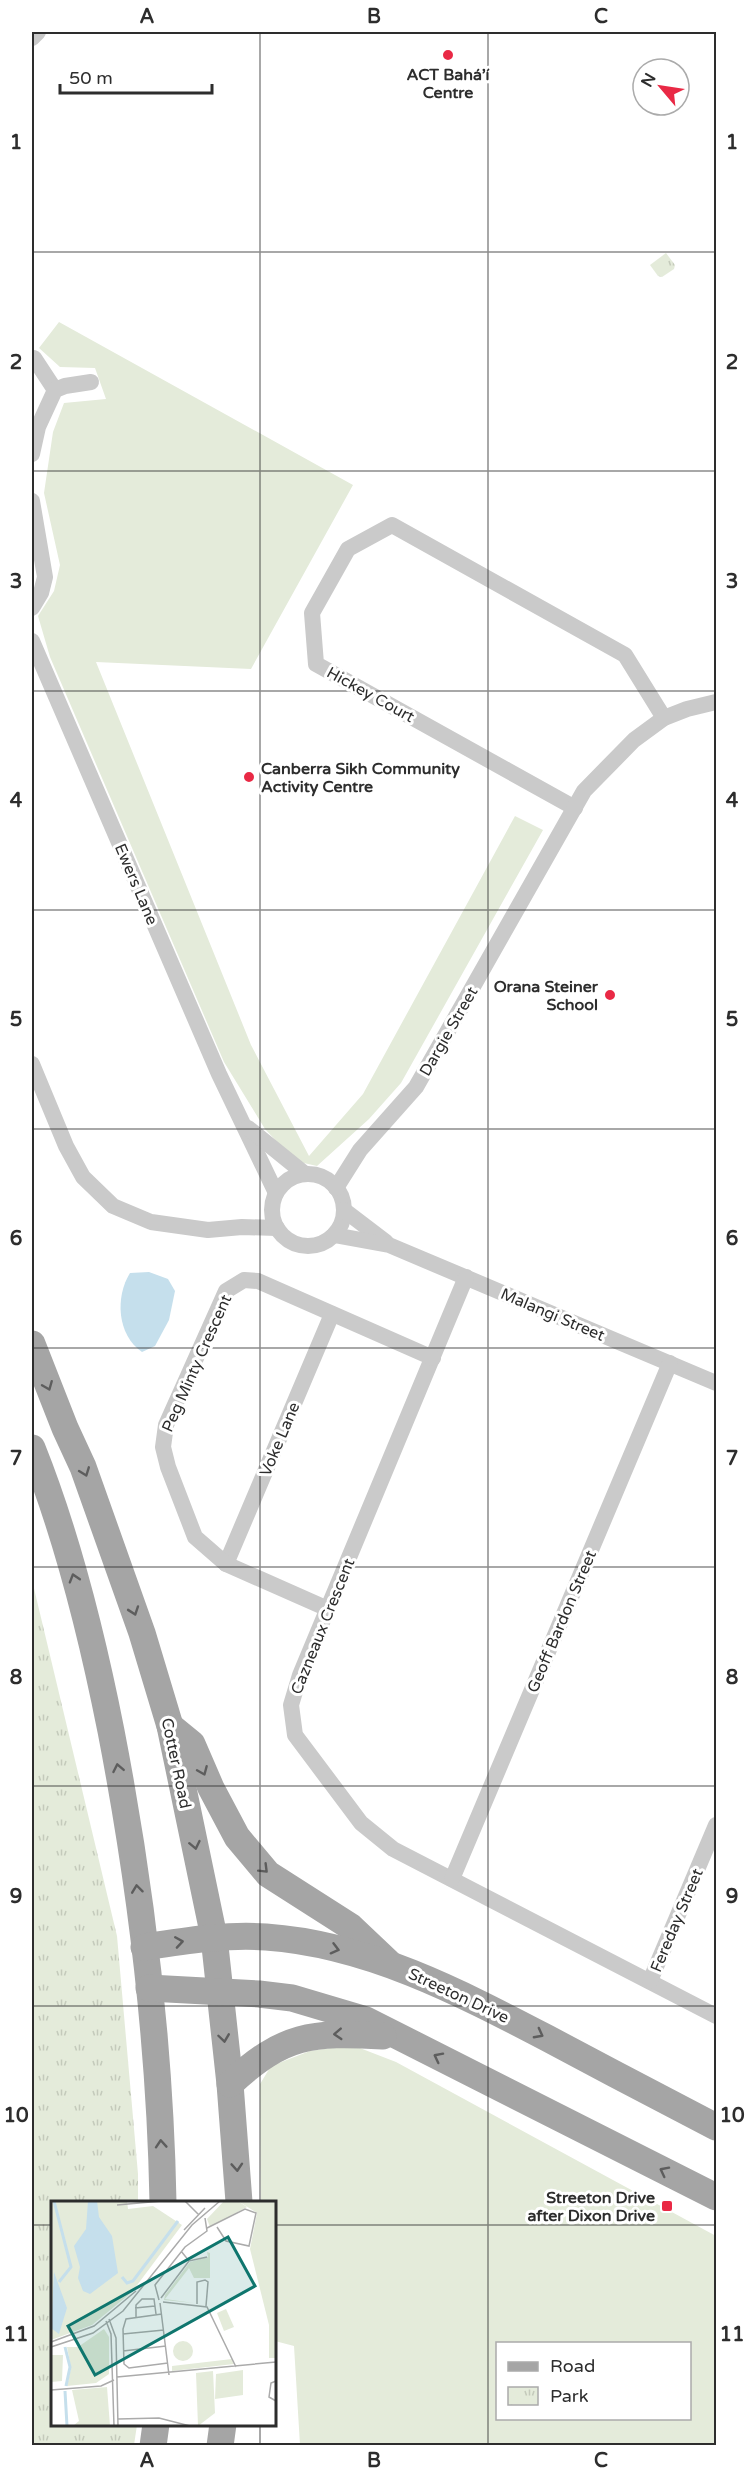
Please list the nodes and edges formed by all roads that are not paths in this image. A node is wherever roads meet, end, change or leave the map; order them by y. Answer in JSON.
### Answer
{"nodes":[{"id":1,"x":38,"y":32,"type":"edge"},
{"id":2,"x":32,"y":38,"type":"edge"},
{"id":3,"x":34,"y":358,"type":"dead end"},
{"id":4,"x":91,"y":382,"type":"dead end"},
{"id":5,"x":55,"y":390,"type":"junction"},
{"id":6,"x":32,"y":454,"type":"edge"},
{"id":7,"x":32,"y":501,"type":"edge"},
{"id":8,"x":32,"y":608,"type":"edge"},
{"id":9,"x":32,"y":641,"type":"edge"},
{"id":10,"x":717,"y":702,"type":"edge"},
{"id":11,"x":664,"y":718,"type":"junction"},
{"id":12,"x":575,"y":808,"type":"junction"},
{"id":13,"x":32,"y":1064,"type":"edge"},
{"id":14,"x":245,"y":1125,"type":"junction"},
{"id":15,"x":360,"y":1150,"type":"junction"},
{"id":16,"x":313,"y":1175,"type":"junction"},
{"id":17,"x":336,"y":1188,"type":"junction"},
{"id":18,"x":274,"y":1199,"type":"junction"},
{"id":19,"x":344,"y":1210,"type":"junction"},
{"id":20,"x":242,"y":1227,"type":"junction"},
{"id":21,"x":277,"y":1228,"type":"junction"},
{"id":22,"x":334,"y":1235,"type":"junction"},
{"id":23,"x":389,"y":1245,"type":"junction"},
{"id":24,"x":466,"y":1277,"type":"junction"},
{"id":25,"x":332,"y":1314,"type":"junction"},
{"id":26,"x":32,"y":1344,"type":"edge"},
{"id":27,"x":433,"y":1358,"type":"junction"},
{"id":28,"x":670,"y":1363,"type":"junction"},
{"id":29,"x":717,"y":1383,"type":"edge"},
{"id":30,"x":32,"y":1448,"type":"edge"},
{"id":31,"x":226,"y":1564,"type":"junction"},
{"id":32,"x":328,"y":1609,"type":"junction"},
{"id":33,"x":170,"y":1726,"type":"junction"},
{"id":34,"x":717,"y":1825,"type":"edge"},
{"id":35,"x":452,"y":1879,"type":"junction"},
{"id":36,"x":214,"y":1937,"type":"junction"},
{"id":37,"x":144,"y":1947,"type":"junction"},
{"id":38,"x":391,"y":1965,"type":"junction"},
{"id":39,"x":650,"y":1981,"type":"junction"},
{"id":40,"x":149,"y":1988,"type":"junction"},
{"id":41,"x":218,"y":1991,"type":"junction"},
{"id":42,"x":717,"y":2016,"type":"edge"},
{"id":43,"x":396,"y":2036,"type":"junction"},
{"id":44,"x":230,"y":2084,"type":"junction"},
{"id":45,"x":717,"y":2127,"type":"edge"},
{"id":46,"x":717,"y":2197,"type":"edge"},
{"id":47,"x":163,"y":2201,"type":"edge"},
{"id":48,"x":239,"y":2201,"type":"edge"},
{"id":49,"x":156,"y":2426,"type":"edge"},
{"id":50,"x":223,"y":2426,"type":"edge"},
{"id":51,"x":153,"y":2445,"type":"edge"},
{"id":52,"x":220,"y":2445,"type":"edge"}],
"edges":[{"from":1,"to":2,"type":"street"},
{"from":3,"to":5,"type":"street"},
{"from":4,"to":5,"type":"street"},
{"from":5,"to":6,"type":"street"},
{"from":7,"to":8,"type":"street"},
{"from":9,"to":14,"type":"street","name":"Ewers Lane"},
{"from":10,"to":11,"type":"street"},
{"from":11,"to":12,"type":"street"},
{"from":11,"to":12,"type":"street","name":"Hickey Court"},
{"from":12,"to":15,"type":"street","name":"Dargie Street"},
{"from":13,"to":20,"type":"street"},
{"from":14,"to":16,"type":"street","name":"Ewers Lane"},
{"from":14,"to":18,"type":"street","name":"Ewers Lane"},
{"from":15,"to":16,"type":"street","name":"Dargie Street"},
{"from":15,"to":17,"type":"street","name":"Dargie Street"},
{"from":16,"to":17,"type":"street"},
{"from":16,"to":18,"type":"street"},
{"from":17,"to":19,"type":"street"},
{"from":18,"to":20,"type":"street"},
{"from":18,"to":21,"type":"street"},
{"from":19,"to":22,"type":"street"},
{"from":19,"to":23,"type":"street","name":"Malangi Street"},
{"from":20,"to":21,"type":"street"},
{"from":21,"to":22,"type":"street"},
{"from":22,"to":23,"type":"street","name":"Malangi Street"},
{"from":23,"to":24,"type":"street","name":"Malangi Street"},
{"from":24,"to":27,"type":"street","name":"Cazneaux Crescent"},
{"from":24,"to":28,"type":"street","name":"Malangi Street"},
{"from":25,"to":27,"type":"street","name":"Peg Minty Crescent"},
{"from":25,"to":31,"type":"street","name":"Voke Lane"},
{"from":25,"to":31,"type":"street","name":"Peg Minty Crescent"},
{"from":26,"to":33,"type":"main road","name":"Cotter Road","one_way":true},
{"from":27,"to":32,"type":"street","name":"Cazneaux Crescent"},
{"from":28,"to":29,"type":"street","name":"Malangi Street"},
{"from":28,"to":35,"type":"street","name":"Geoff Bardon Street"},
{"from":37,"to":30,"type":"main road","one_way":true},
{"from":31,"to":32,"type":"street","name":"Peg Minty Crescent"},
{"from":32,"to":35,"type":"street","name":"Cazneaux Crescent"},
{"from":33,"to":36,"type":"main road","name":"Cotter Road","one_way":true},
{"from":33,"to":38,"type":"main road","one_way":true},
{"from":34,"to":39,"type":"street","name":"Fereday Street"},
{"from":35,"to":39,"type":"street","name":"Cazneaux Crescent"},
{"from":37,"to":36,"type":"main road","name":"Streeton Drive","one_way":true},
{"from":36,"to":38,"type":"main road","name":"Streeton Drive","one_way":true},
{"from":36,"to":41,"type":"main road","name":"Cotter Road"},
{"from":37,"to":40,"type":"main road"},
{"from":38,"to":45,"type":"main road","name":"Streeton Drive","one_way":true},
{"from":39,"to":42,"type":"street","name":"Cazneaux Crescent"},
{"from":40,"to":41,"type":"main road"},
{"from":47,"to":40,"type":"main road","one_way":true},
{"from":41,"to":43,"type":"main road"},
{"from":41,"to":44,"type":"main road","name":"Cotter Road","one_way":true},
{"from":43,"to":44,"type":"main road","one_way":true},
{"from":46,"to":43,"type":"main road","one_way":true},
{"from":44,"to":48,"type":"main road","name":"Cotter Road","one_way":true},
{"from":49,"to":51,"type":"main road"},
{"from":50,"to":52,"type":"main road"}]}
